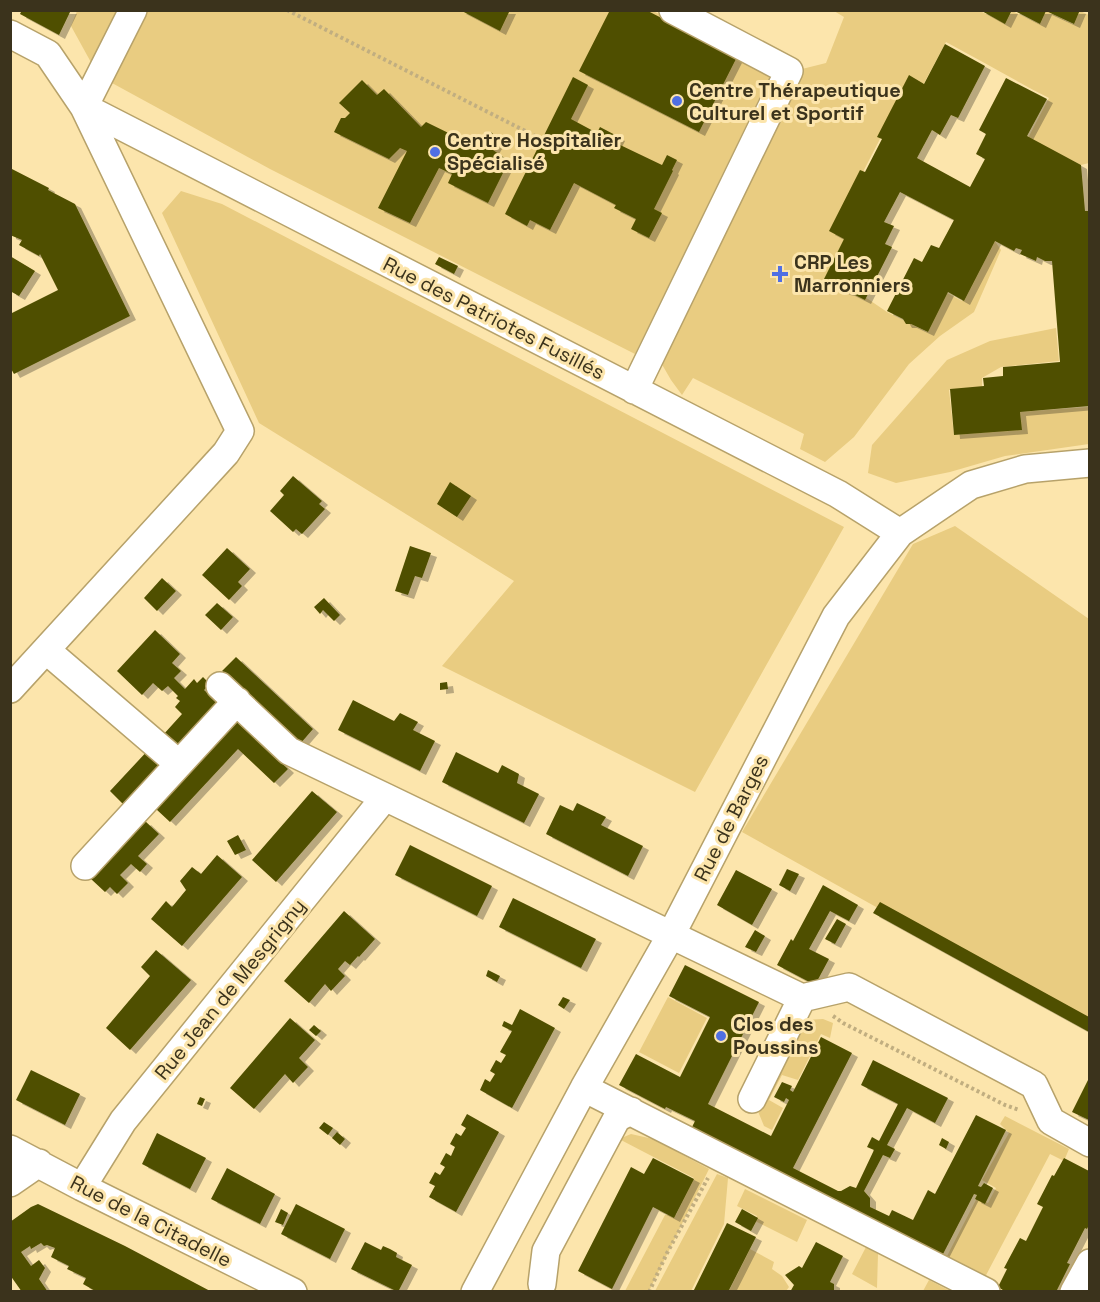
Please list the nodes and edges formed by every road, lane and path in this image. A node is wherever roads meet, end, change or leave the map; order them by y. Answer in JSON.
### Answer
{"nodes":[{"id":1,"x":133,"y":10,"type":"edge"},
{"id":2,"x":287,"y":10,"type":"edge"},
{"id":3,"x":673,"y":10,"type":"edge"},
{"id":4,"x":10,"y":34,"type":"edge"},
{"id":5,"x":84,"y":107,"type":"junction"},
{"id":6,"x":541,"y":139,"type":"dead end"},
{"id":7,"x":634,"y":390,"type":"junction"},
{"id":8,"x":1089,"y":463,"type":"edge"},
{"id":9,"x":900,"y":533,"type":"junction"},
{"id":10,"x":46,"y":650,"type":"junction"},
{"id":11,"x":10,"y":688,"type":"edge"},
{"id":12,"x":179,"y":764,"type":"junction"},
{"id":13,"x":386,"y":797,"type":"junction"},
{"id":14,"x":84,"y":866,"type":"dead end"},
{"id":15,"x":671,"y":935,"type":"junction"},
{"id":16,"x":806,"y":998,"type":"junction"},
{"id":17,"x":584,"y":1088,"type":"junction"},
{"id":18,"x":752,"y":1099,"type":"dead end"},
{"id":19,"x":631,"y":1111,"type":"junction"},
{"id":20,"x":1051,"y":1121,"type":"junction"},
{"id":21,"x":1089,"y":1143,"type":"edge"},
{"id":22,"x":10,"y":1149,"type":"edge"},
{"id":23,"x":720,"y":1157,"type":"junction"},
{"id":24,"x":39,"y":1163,"type":"junction"},
{"id":25,"x":10,"y":1183,"type":"edge"},
{"id":26,"x":82,"y":1187,"type":"junction"},
{"id":27,"x":1089,"y":1263,"type":"edge"},
{"id":28,"x":545,"y":1289,"type":"edge"},
{"id":29,"x":293,"y":1292,"type":"edge"},
{"id":30,"x":475,"y":1292,"type":"edge"},
{"id":31,"x":648,"y":1292,"type":"edge"},
{"id":32,"x":986,"y":1292,"type":"edge"},
{"id":33,"x":1074,"y":1292,"type":"edge"}],
"edges":[{"from":1,"to":5,"type":"street"},
{"from":2,"to":6,"type":"path"},
{"from":3,"to":7,"type":"street"},
{"from":4,"to":5,"type":"street","name":"Rue des Patriotes Fusillés"},
{"from":5,"to":7,"type":"street","name":"Rue des Patriotes Fusillés"},
{"from":5,"to":10,"type":"street","name":"Rue des Patriotes Fusillés"},
{"from":7,"to":9,"type":"street","name":"Rue des Patriotes Fusillés"},
{"from":8,"to":9,"type":"street","name":"Rue de Barges"},
{"from":9,"to":15,"type":"street","name":"Rue de Barges"},
{"from":10,"to":11,"type":"street","name":"Rue des Patriotes Fusillés"},
{"from":10,"to":12,"type":"street"},
{"from":12,"to":13,"type":"street"},
{"from":12,"to":14,"type":"street"},
{"from":13,"to":15,"type":"street"},
{"from":13,"to":26,"type":"street","name":"Rue Jean de Mesgrigny"},
{"from":15,"to":16,"type":"street"},
{"from":15,"to":17,"type":"street","name":"Rue de Barges"},
{"from":16,"to":18,"type":"street"},
{"from":16,"to":20,"type":"path"},
{"from":16,"to":20,"type":"street"},
{"from":17,"to":19,"type":"street"},
{"from":17,"to":30,"type":"street","name":"Rue de Barges"},
{"from":19,"to":23,"type":"street"},
{"from":19,"to":28,"type":"street"},
{"from":20,"to":21,"type":"street"},
{"from":22,"to":24,"type":"street","name":"Rue de la Citadelle"},
{"from":23,"to":31,"type":"path"},
{"from":23,"to":32,"type":"street"},
{"from":24,"to":25,"type":"street"},
{"from":24,"to":26,"type":"street","name":"Rue de la Citadelle"},
{"from":26,"to":29,"type":"street","name":"Rue de la Citadelle"},
{"from":27,"to":33,"type":"street"}]}
